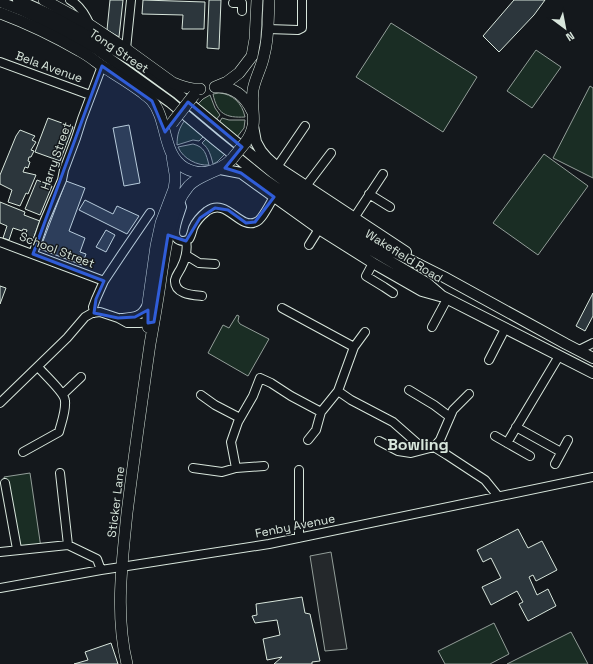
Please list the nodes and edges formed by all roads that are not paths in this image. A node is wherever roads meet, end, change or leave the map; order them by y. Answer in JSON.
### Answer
{"nodes":[{"id":1,"x":18,"y":0,"type":"edge"},
{"id":2,"x":44,"y":0,"type":"edge"},
{"id":3,"x":70,"y":0,"type":"edge"},
{"id":4,"x":132,"y":0,"type":"edge"},
{"id":5,"x":257,"y":0,"type":"edge"},
{"id":6,"x":269,"y":0,"type":"edge"},
{"id":7,"x":302,"y":0,"type":"edge"},
{"id":8,"x":0,"y":2,"type":"edge"},
{"id":9,"x":233,"y":3,"type":"dead end"},
{"id":10,"x":242,"y":5,"type":"edge"},
{"id":11,"x":0,"y":13,"type":"edge"},
{"id":12,"x":90,"y":25,"type":"junction"},
{"id":13,"x":268,"y":29,"type":"junction"},
{"id":14,"x":126,"y":49,"type":"junction"},
{"id":15,"x":0,"y":62,"type":"edge"},
{"id":16,"x":102,"y":66,"type":"junction"},
{"id":17,"x":215,"y":87,"type":"junction"},
{"id":18,"x":197,"y":92,"type":"junction"},
{"id":19,"x":90,"y":95,"type":"junction"},
{"id":20,"x":253,"y":114,"type":"junction"},
{"id":21,"x":253,"y":126,"type":"junction"},
{"id":22,"x":305,"y":126,"type":"dead end"},
{"id":23,"x":222,"y":130,"type":"joint"},
{"id":24,"x":167,"y":138,"type":"junction"},
{"id":25,"x":214,"y":139,"type":"joint"},
{"id":26,"x":172,"y":153,"type":"junction"},
{"id":27,"x":331,"y":153,"type":"dead end"},
{"id":28,"x":277,"y":167,"type":"junction"},
{"id":29,"x":218,"y":169,"type":"junction"},
{"id":30,"x":383,"y":174,"type":"dead end"},
{"id":31,"x":306,"y":186,"type":"junction"},
{"id":32,"x":369,"y":194,"type":"junction"},
{"id":33,"x":274,"y":197,"type":"junction"},
{"id":34,"x":179,"y":201,"type":"junction"},
{"id":35,"x":390,"y":208,"type":"dead end"},
{"id":36,"x":150,"y":213,"type":"dead end"},
{"id":37,"x":354,"y":218,"type":"junction"},
{"id":38,"x":319,"y":230,"type":"junction"},
{"id":39,"x":186,"y":241,"type":"junction"},
{"id":40,"x":0,"y":242,"type":"edge"},
{"id":41,"x":309,"y":245,"type":"dead end"},
{"id":42,"x":33,"y":254,"type":"junction"},
{"id":43,"x":186,"y":255,"type":"junction"},
{"id":44,"x":373,"y":263,"type":"junction"},
{"id":45,"x":215,"y":264,"type":"dead end"},
{"id":46,"x":444,"y":277,"type":"junction"},
{"id":47,"x":104,"y":281,"type":"junction"},
{"id":48,"x":393,"y":293,"type":"dead end"},
{"id":49,"x":202,"y":296,"type":"dead end"},
{"id":50,"x":445,"y":298,"type":"junction"},
{"id":51,"x":148,"y":303,"type":"junction"},
{"id":52,"x":282,"y":308,"type":"dead end"},
{"id":53,"x":94,"y":313,"type":"junction"},
{"id":54,"x":118,"y":318,"type":"junction"},
{"id":55,"x":151,"y":322,"type":"junction"},
{"id":56,"x":432,"y":327,"type":"dead end"},
{"id":57,"x":506,"y":329,"type":"junction"},
{"id":58,"x":365,"y":332,"type":"dead end"},
{"id":59,"x":593,"y":343,"type":"edge"},
{"id":60,"x":354,"y":347,"type":"junction"},
{"id":61,"x":579,"y":350,"type":"junction"},
{"id":62,"x":559,"y":356,"type":"junction"},
{"id":63,"x":593,"y":358,"type":"edge"},
{"id":64,"x":489,"y":360,"type":"dead end"},
{"id":65,"x":38,"y":367,"type":"junction"},
{"id":66,"x":593,"y":373,"type":"edge"},
{"id":67,"x":81,"y":377,"type":"dead end"},
{"id":68,"x":409,"y":390,"type":"dead end"},
{"id":69,"x":338,"y":391,"type":"junction"},
{"id":70,"x":63,"y":394,"type":"junction"},
{"id":71,"x":468,"y":394,"type":"dead end"},
{"id":72,"x":201,"y":395,"type":"dead end"},
{"id":73,"x":0,"y":403,"type":"edge"},
{"id":74,"x":321,"y":412,"type":"junction"},
{"id":75,"x":450,"y":417,"type":"junction"},
{"id":76,"x":240,"y":418,"type":"junction"},
{"id":77,"x":516,"y":427,"type":"junction"},
{"id":78,"x":495,"y":436,"type":"dead end"},
{"id":79,"x":308,"y":440,"type":"dead end"},
{"id":80,"x":568,"y":440,"type":"dead end"},
{"id":81,"x":379,"y":442,"type":"dead end"},
{"id":82,"x":507,"y":443,"type":"junction"},
{"id":83,"x":434,"y":448,"type":"junction"},
{"id":84,"x":23,"y":452,"type":"dead end"},
{"id":85,"x":561,"y":452,"type":"junction"},
{"id":86,"x":530,"y":456,"type":"dead end"},
{"id":87,"x":555,"y":464,"type":"dead end"},
{"id":88,"x":264,"y":466,"type":"dead end"},
{"id":89,"x":193,"y":468,"type":"dead end"},
{"id":90,"x":236,"y":468,"type":"junction"},
{"id":91,"x":299,"y":470,"type":"dead end"},
{"id":92,"x":60,"y":473,"type":"dead end"},
{"id":93,"x":593,"y":476,"type":"edge"},
{"id":94,"x":5,"y":483,"type":"dead end"},
{"id":95,"x":498,"y":496,"type":"junction"},
{"id":96,"x":300,"y":538,"type":"junction"},
{"id":97,"x":68,"y":545,"type":"junction"},
{"id":98,"x":17,"y":550,"type":"junction"},
{"id":99,"x":0,"y":552,"type":"edge"},
{"id":100,"x":122,"y":567,"type":"junction"},
{"id":101,"x":101,"y":570,"type":"junction"},
{"id":102,"x":0,"y":588,"type":"edge"},
{"id":103,"x":127,"y":664,"type":"edge"}],
"edges":[{"from":1,"to":23,"type":"main road","name":"Tong Street"},
{"from":2,"to":12,"type":"highway"},
{"from":3,"to":12,"type":"street","name":"Tong Street"},
{"from":4,"to":14,"type":"street"},
{"from":5,"to":17,"type":"highway"},
{"from":6,"to":13,"type":"highway"},
{"from":7,"to":13,"type":"street"},
{"from":8,"to":25,"type":"main road","name":"Tong Street"},
{"from":9,"to":10,"type":"street"},
{"from":11,"to":16,"type":"highway"},
{"from":12,"to":14,"type":"highway"},
{"from":13,"to":20,"type":"highway"},
{"from":14,"to":18,"type":"highway"},
{"from":15,"to":19,"type":"street","name":"Bela Avenue"},
{"from":16,"to":19,"type":"street","name":"Harry Street"},
{"from":16,"to":24,"type":"highway"},
{"from":17,"to":18,"type":"highway"},
{"from":17,"to":20,"type":"highway"},
{"from":18,"to":24,"type":"highway","bridge":true},
{"from":19,"to":42,"type":"street","name":"Harry Street"},
{"from":20,"to":21,"type":"highway"},
{"from":21,"to":28,"type":"main road"},
{"from":21,"to":29,"type":"highway","bridge":true},
{"from":22,"to":28,"type":"street"},
{"from":23,"to":46,"type":"main road","name":"Wakefield Road"},
{"from":24,"to":26,"type":"highway"},
{"from":25,"to":50,"type":"main road","name":"Wakefield Road"},
{"from":26,"to":29,"type":"highway"},
{"from":26,"to":51,"type":"highway","name":"Sticker Lane"},
{"from":27,"to":31,"type":"street"},
{"from":28,"to":31,"type":"main road"},
{"from":29,"to":33,"type":"main road"},
{"from":29,"to":34,"type":"highway","name":"Sticker Lane"},
{"from":30,"to":32,"type":"street"},
{"from":31,"to":37,"type":"main road"},
{"from":32,"to":35,"type":"street"},
{"from":32,"to":37,"type":"street"},
{"from":33,"to":38,"type":"main road"},
{"from":33,"to":39,"type":"street"},
{"from":34,"to":39,"type":"street"},
{"from":34,"to":55,"type":"highway","name":"Sticker Lane"},
{"from":36,"to":47,"type":"street"},
{"from":37,"to":46,"type":"main road"},
{"from":38,"to":41,"type":"street"},
{"from":38,"to":44,"type":"main road"},
{"from":39,"to":43,"type":"street"},
{"from":40,"to":42,"type":"street","name":"School Street"},
{"from":42,"to":47,"type":"street","name":"School Street"},
{"from":43,"to":45,"type":"street"},
{"from":43,"to":49,"type":"street"},
{"from":44,"to":48,"type":"street"},
{"from":44,"to":50,"type":"main road"},
{"from":46,"to":61,"type":"main road","name":"Wakefield Road"},
{"from":47,"to":53,"type":"street"},
{"from":50,"to":56,"type":"street"},
{"from":50,"to":57,"type":"main road","name":"Wakefield Road"},
{"from":51,"to":54,"type":"street"},
{"from":51,"to":55,"type":"highway","name":"Sticker Lane"},
{"from":52,"to":60,"type":"street"},
{"from":53,"to":54,"type":"street"},
{"from":53,"to":65,"type":"street"},
{"from":54,"to":55,"type":"street"},
{"from":55,"to":100,"type":"highway","name":"Sticker Lane"},
{"from":57,"to":62,"type":"main road","name":"Wakefield Road"},
{"from":57,"to":64,"type":"street"},
{"from":58,"to":60,"type":"street"},
{"from":59,"to":61,"type":"street"},
{"from":60,"to":69,"type":"street"},
{"from":61,"to":63,"type":"main road","name":"Wakefield Road"},
{"from":62,"to":66,"type":"main road","name":"Wakefield Road"},
{"from":62,"to":77,"type":"street"},
{"from":65,"to":70,"type":"street"},
{"from":65,"to":73,"type":"street"},
{"from":67,"to":70,"type":"street"},
{"from":68,"to":75,"type":"street"},
{"from":69,"to":74,"type":"street"},
{"from":69,"to":83,"type":"street"},
{"from":70,"to":84,"type":"street"},
{"from":71,"to":75,"type":"street"},
{"from":72,"to":76,"type":"street"},
{"from":74,"to":76,"type":"street"},
{"from":74,"to":79,"type":"street"},
{"from":75,"to":83,"type":"street"},
{"from":76,"to":90,"type":"street"},
{"from":77,"to":82,"type":"street"},
{"from":77,"to":85,"type":"street"},
{"from":78,"to":82,"type":"street"},
{"from":80,"to":85,"type":"street"},
{"from":81,"to":83,"type":"street"},
{"from":82,"to":86,"type":"street"},
{"from":83,"to":95,"type":"street"},
{"from":85,"to":87,"type":"street"},
{"from":88,"to":90,"type":"street"},
{"from":89,"to":90,"type":"street"},
{"from":91,"to":96,"type":"street"},
{"from":92,"to":97,"type":"street"},
{"from":93,"to":95,"type":"street","name":"Fenby Avenue"},
{"from":94,"to":98,"type":"street"},
{"from":95,"to":96,"type":"street","name":"Fenby Avenue"},
{"from":96,"to":100,"type":"street","name":"Fenby Avenue"},
{"from":97,"to":98,"type":"street"},
{"from":97,"to":101,"type":"street"},
{"from":98,"to":99,"type":"street"},
{"from":100,"to":101,"type":"street","name":"Fenby Avenue"},
{"from":100,"to":103,"type":"highway","name":"Sticker Lane"},
{"from":101,"to":102,"type":"street","name":"Fenby Avenue"}]}
